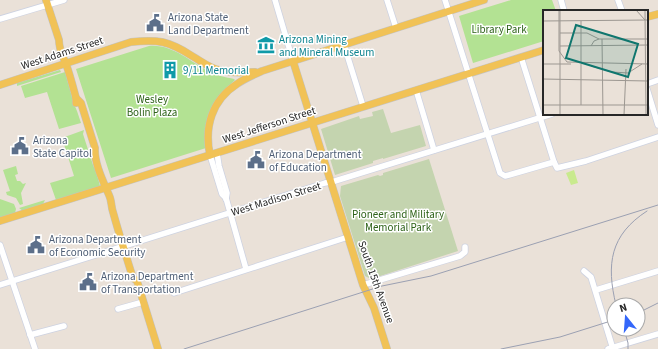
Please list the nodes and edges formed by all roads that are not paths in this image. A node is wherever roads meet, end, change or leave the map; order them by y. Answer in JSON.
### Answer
{"nodes":[{"id":1,"x":64,"y":0,"type":"edge"},
{"id":2,"x":275,"y":0,"type":"edge"},
{"id":3,"x":387,"y":0,"type":"edge"},
{"id":4,"x":445,"y":0,"type":"edge"},
{"id":5,"x":484,"y":0,"type":"edge"},
{"id":6,"x":561,"y":0,"type":"edge"},
{"id":7,"x":618,"y":0,"type":"edge"},
{"id":8,"x":47,"y":3,"type":"edge"},
{"id":9,"x":564,"y":10,"type":"edge"},
{"id":10,"x":622,"y":10,"type":"edge"},
{"id":11,"x":449,"y":11,"type":"junction"},
{"id":12,"x":658,"y":14,"type":"edge"},
{"id":13,"x":648,"y":17,"type":"edge"},
{"id":14,"x":0,"y":19,"type":"edge"},
{"id":15,"x":396,"y":28,"type":"junction"},
{"id":16,"x":344,"y":45,"type":"junction"},
{"id":17,"x":543,"y":50,"type":"edge"},
{"id":18,"x":521,"y":57,"type":"junction"},
{"id":19,"x":293,"y":61,"type":"junction"},
{"id":20,"x":66,"y":63,"type":"junction"},
{"id":21,"x":262,"y":71,"type":"junction"},
{"id":22,"x":468,"y":73,"type":"junction"},
{"id":23,"x":658,"y":80,"type":"edge"},
{"id":24,"x":0,"y":84,"type":"edge"},
{"id":25,"x":648,"y":84,"type":"edge"},
{"id":26,"x":416,"y":90,"type":"junction"},
{"id":27,"x":648,"y":91,"type":"edge"},
{"id":28,"x":363,"y":106,"type":"junction"},
{"id":29,"x":549,"y":115,"type":"edge"},
{"id":30,"x":540,"y":118,"type":"junction"},
{"id":31,"x":313,"y":122,"type":"junction"},
{"id":32,"x":658,"y":125,"type":"edge"},
{"id":33,"x":488,"y":134,"type":"junction"},
{"id":34,"x":658,"y":138,"type":"edge"},
{"id":35,"x":434,"y":150,"type":"junction"},
{"id":36,"x":214,"y":154,"type":"junction"},
{"id":37,"x":554,"y":162,"type":"junction"},
{"id":38,"x":332,"y":182,"type":"junction"},
{"id":39,"x":106,"y":189,"type":"junction"},
{"id":40,"x":226,"y":198,"type":"junction"},
{"id":41,"x":230,"y":213,"type":"junction"},
{"id":42,"x":221,"y":216,"type":"junction"},
{"id":43,"x":0,"y":221,"type":"edge"},
{"id":44,"x":348,"y":237,"type":"junction"},
{"id":45,"x":0,"y":245,"type":"edge"},
{"id":46,"x":124,"y":247,"type":"junction"},
{"id":47,"x":465,"y":247,"type":"dead end"},
{"id":48,"x":246,"y":269,"type":"junction"},
{"id":49,"x":584,"y":271,"type":"dead end"},
{"id":50,"x":658,"y":271,"type":"edge"},
{"id":51,"x":13,"y":281,"type":"junction"},
{"id":52,"x":0,"y":285,"type":"edge"},
{"id":53,"x":363,"y":285,"type":"junction"},
{"id":54,"x":596,"y":290,"type":"junction"},
{"id":55,"x":174,"y":293,"type":"dead end"},
{"id":56,"x":141,"y":302,"type":"junction"},
{"id":57,"x":118,"y":309,"type":"dead end"},
{"id":58,"x":64,"y":326,"type":"dead end"},
{"id":59,"x":658,"y":334,"type":"edge"},
{"id":60,"x":30,"y":336,"type":"junction"},
{"id":61,"x":611,"y":348,"type":"edge"},
{"id":62,"x":35,"y":349,"type":"edge"},
{"id":63,"x":154,"y":349,"type":"edge"},
{"id":64,"x":158,"y":349,"type":"edge"},
{"id":65,"x":387,"y":349,"type":"edge"}],
"edges":[{"from":1,"to":8,"type":"street"},
{"from":2,"to":19,"type":"street"},
{"from":3,"to":15,"type":"street"},
{"from":4,"to":11,"type":"street"},
{"from":5,"to":11,"type":"main road"},
{"from":6,"to":9,"type":"street"},
{"from":7,"to":10,"type":"street"},
{"from":8,"to":14,"type":"street"},
{"from":8,"to":20,"type":"main road"},
{"from":11,"to":15,"type":"main road"},
{"from":11,"to":22,"type":"street"},
{"from":12,"to":13,"type":"main road"},
{"from":15,"to":16,"type":"main road"},
{"from":16,"to":19,"type":"main road"},
{"from":16,"to":28,"type":"street"},
{"from":17,"to":18,"type":"main road","name":"West Jefferson Street"},
{"from":18,"to":22,"type":"main road","name":"West Jefferson Street"},
{"from":18,"to":30,"type":"street"},
{"from":19,"to":21,"type":"main road"},
{"from":19,"to":31,"type":"main road","name":"South 15th Avenue"},
{"from":20,"to":21,"type":"main road","name":"West Adams Street"},
{"from":20,"to":24,"type":"main road","name":"West Adams Street"},
{"from":20,"to":39,"type":"main road"},
{"from":21,"to":36,"type":"main road"},
{"from":22,"to":26,"type":"main road","name":"West Jefferson Street"},
{"from":22,"to":33,"type":"street"},
{"from":23,"to":25,"type":"street"},
{"from":26,"to":28,"type":"main road","name":"West Jefferson Street"},
{"from":26,"to":35,"type":"street"},
{"from":27,"to":32,"type":"street"},
{"from":28,"to":31,"type":"main road","name":"West Jefferson Street"},
{"from":29,"to":30,"type":"street","name":"West Madison Street"},
{"from":30,"to":33,"type":"street","name":"West Madison Street"},
{"from":30,"to":37,"type":"street"},
{"from":31,"to":36,"type":"main road","name":"West Jefferson Street"},
{"from":31,"to":38,"type":"main road","name":"South 15th Avenue"},
{"from":33,"to":35,"type":"street","name":"West Madison Street"},
{"from":33,"to":37,"type":"street"},
{"from":34,"to":37,"type":"street"},
{"from":35,"to":38,"type":"street","name":"West Madison Street"},
{"from":36,"to":39,"type":"main road","name":"West Jefferson Street"},
{"from":36,"to":40,"type":"street"},
{"from":38,"to":41,"type":"street","name":"West Madison Street"},
{"from":38,"to":44,"type":"main road","name":"South 15th Avenue"},
{"from":39,"to":43,"type":"main road","name":"West Jefferson Street"},
{"from":39,"to":46,"type":"main road"},
{"from":40,"to":41,"type":"street"},
{"from":40,"to":42,"type":"street"},
{"from":41,"to":42,"type":"street","name":"West Madison Street"},
{"from":41,"to":48,"type":"street"},
{"from":42,"to":46,"type":"street","name":"West Madison Street"},
{"from":44,"to":48,"type":"street"},
{"from":44,"to":53,"type":"main road","name":"South 15th Avenue"},
{"from":45,"to":51,"type":"street"},
{"from":46,"to":51,"type":"street","name":"West Madison Street"},
{"from":46,"to":56,"type":"main road"},
{"from":47,"to":53,"type":"street"},
{"from":48,"to":55,"type":"street"},
{"from":49,"to":54,"type":"street"},
{"from":50,"to":54,"type":"street"},
{"from":51,"to":52,"type":"street","name":"West Madison Street"},
{"from":51,"to":60,"type":"street"},
{"from":53,"to":65,"type":"main road","name":"South 15th Avenue"},
{"from":54,"to":61,"type":"street"},
{"from":56,"to":57,"type":"street"},
{"from":56,"to":63,"type":"main road"},
{"from":56,"to":64,"type":"main road"},
{"from":58,"to":60,"type":"street"},
{"from":59,"to":61,"type":"street"},
{"from":60,"to":62,"type":"street"}]}
